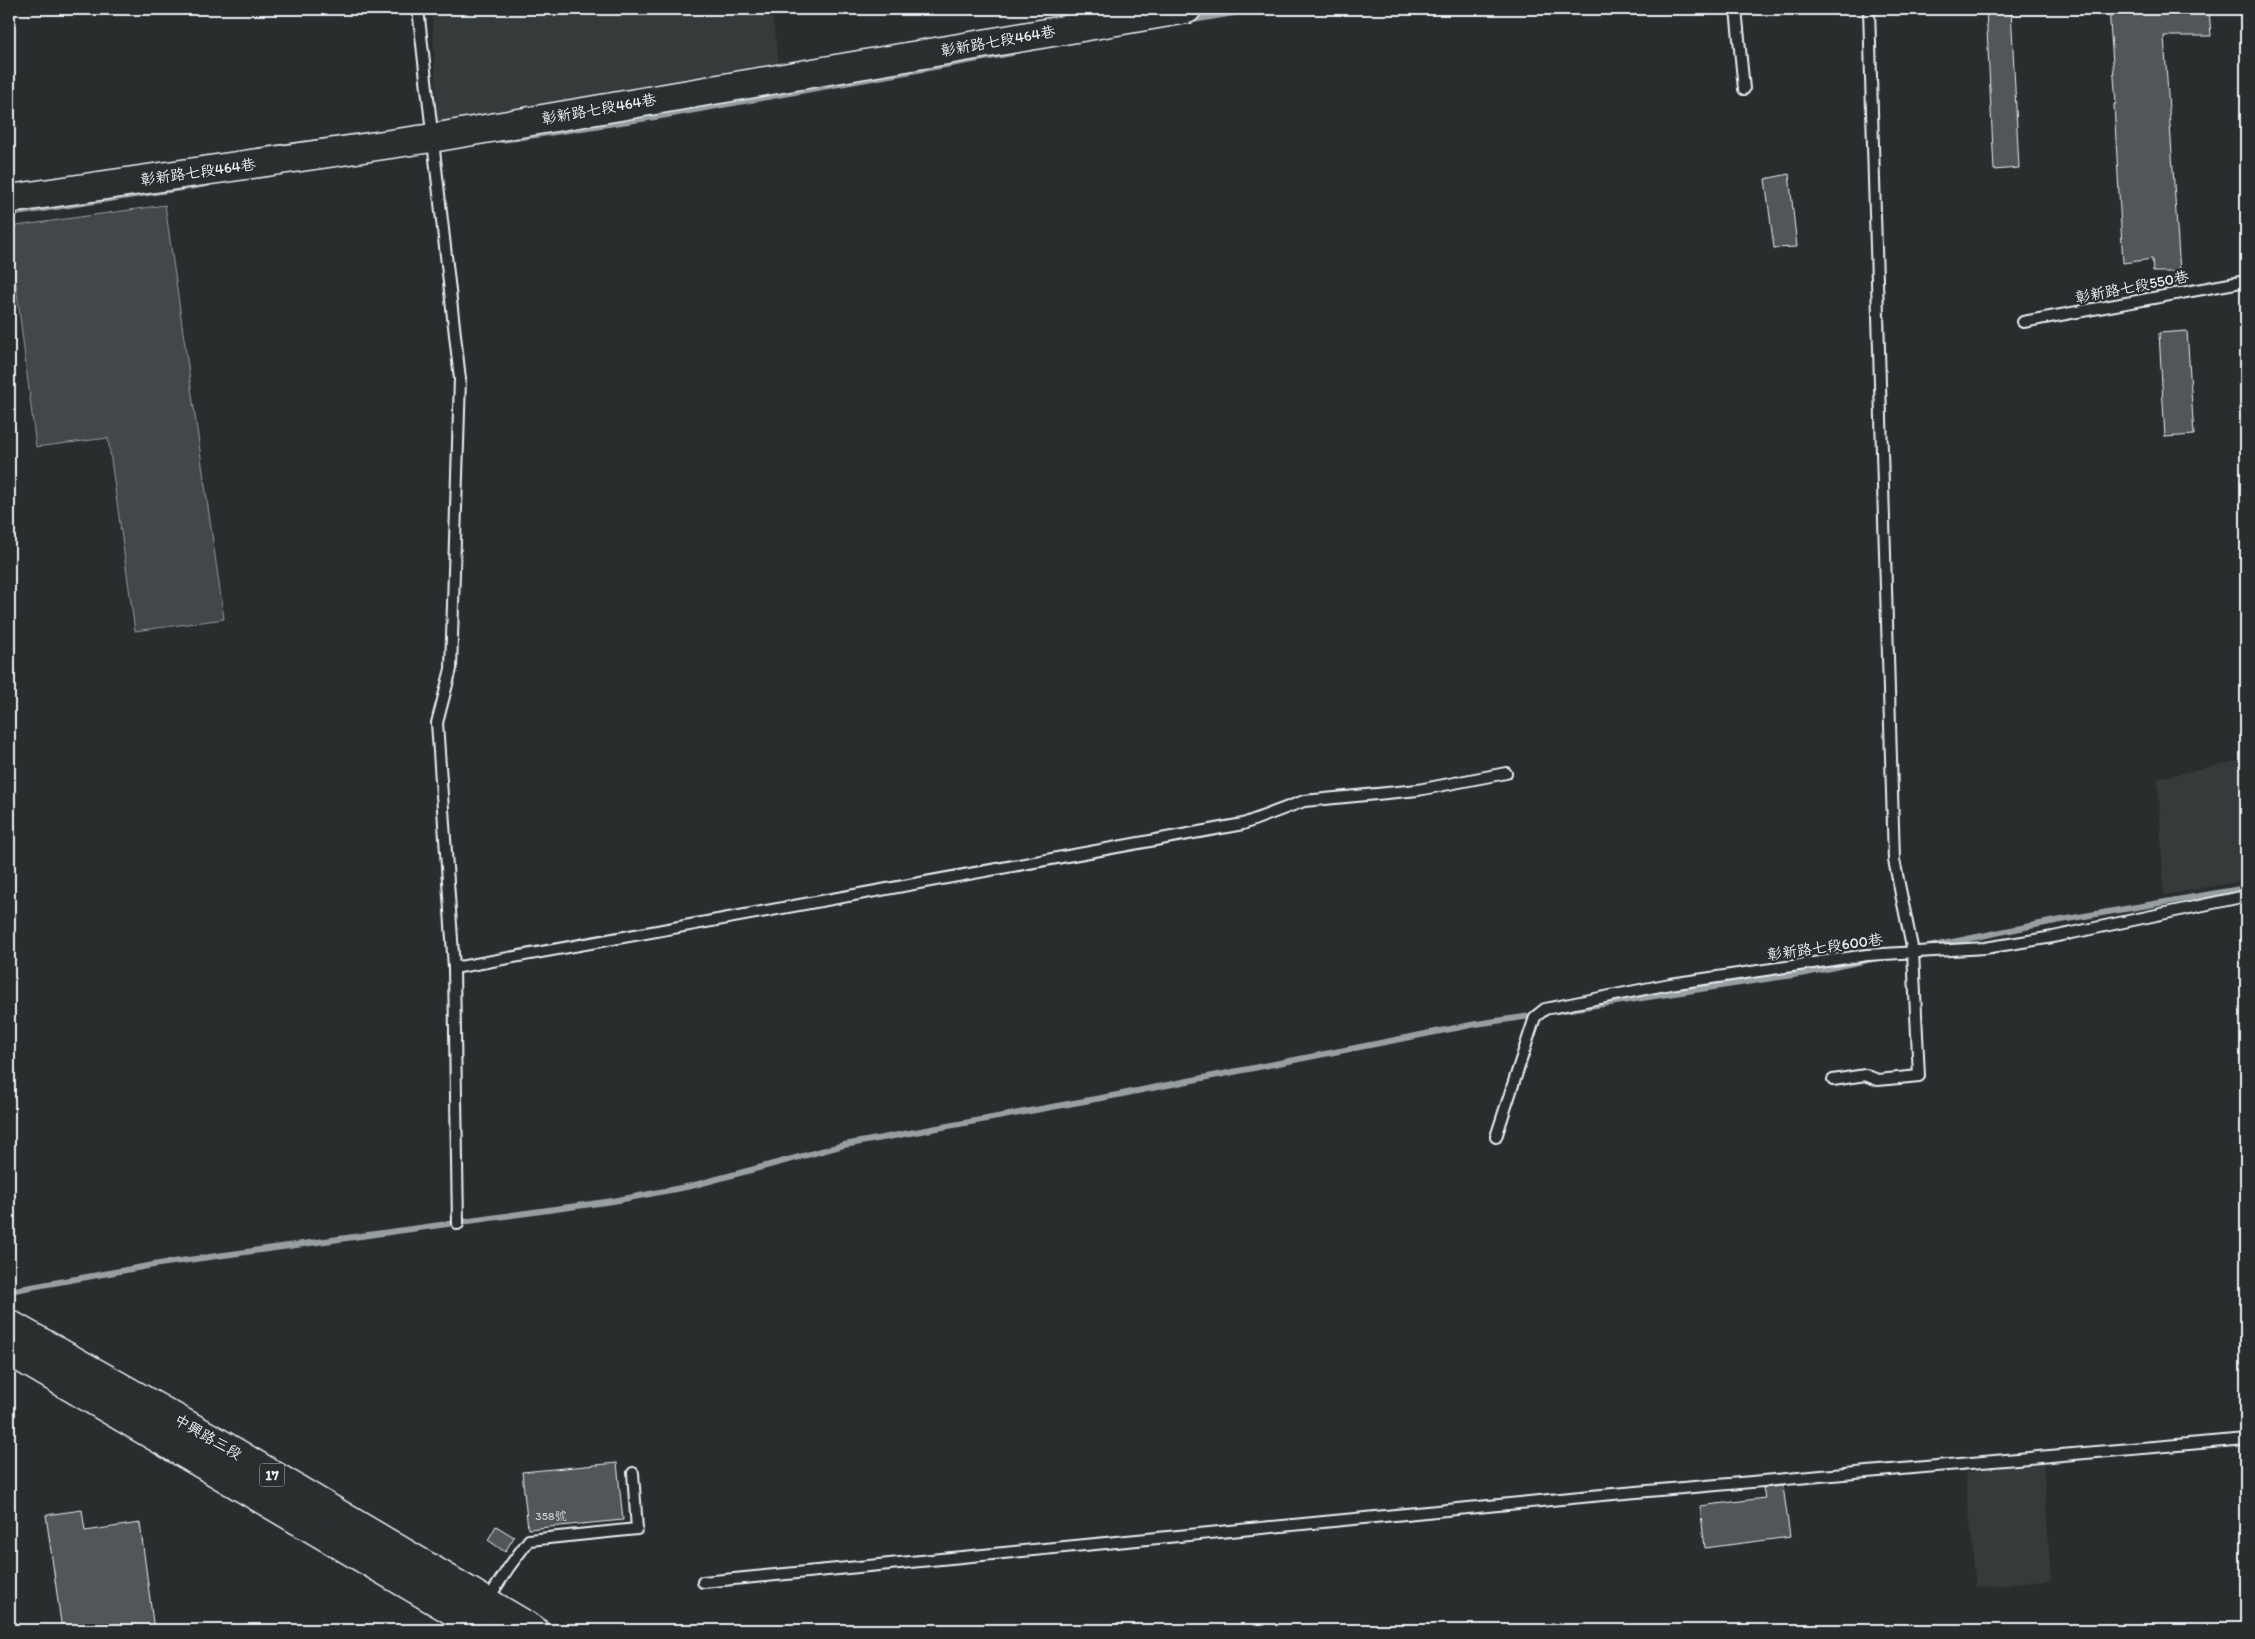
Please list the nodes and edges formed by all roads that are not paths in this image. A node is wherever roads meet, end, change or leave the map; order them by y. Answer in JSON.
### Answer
{"nodes":[{"id":1,"x":418,"y":9,"type":"edge"},
{"id":2,"x":1187,"y":9,"type":"edge"},
{"id":3,"x":1736,"y":9,"type":"edge"},
{"id":4,"x":1869,"y":9,"type":"edge"},
{"id":5,"x":1744,"y":89,"type":"dead end"},
{"id":6,"x":432,"y":138,"type":"junction"},
{"id":7,"x":9,"y":199,"type":"edge"},
{"id":8,"x":2246,"y":281,"type":"edge"},
{"id":9,"x":2023,"y":322,"type":"dead end"},
{"id":10,"x":1506,"y":772,"type":"dead end"},
{"id":11,"x":2246,"y":896,"type":"edge"},
{"id":12,"x":1913,"y":952,"type":"junction"},
{"id":13,"x":454,"y":968,"type":"junction"},
{"id":14,"x":1833,"y":1080,"type":"dead end"},
{"id":15,"x":1496,"y":1137,"type":"dead end"},
{"id":16,"x":458,"y":1224,"type":"dead end"},
{"id":17,"x":9,"y":1324,"type":"edge"},
{"id":18,"x":9,"y":1351,"type":"edge"},
{"id":19,"x":2246,"y":1439,"type":"edge"},
{"id":20,"x":633,"y":1473,"type":"dead end"},
{"id":21,"x":703,"y":1582,"type":"dead end"},
{"id":22,"x":487,"y":1602,"type":"junction"},
{"id":23,"x":485,"y":1630,"type":"edge"},
{"id":24,"x":534,"y":1630,"type":"edge"}],
"edges":[{"from":1,"to":6,"type":"lane"},
{"from":2,"to":6,"type":"street","name":"彰新路七段464巷"},
{"from":3,"to":5,"type":"lane"},
{"from":4,"to":12,"type":"lane"},
{"from":6,"to":7,"type":"street","name":"彰新路七段464巷"},
{"from":6,"to":13,"type":"lane"},
{"from":8,"to":9,"type":"lane","name":"彰新路七段550巷"},
{"from":10,"to":13,"type":"lane"},
{"from":11,"to":12,"type":"lane","name":"彰新路七段600巷"},
{"from":12,"to":14,"type":"lane"},
{"from":12,"to":15,"type":"lane","name":"彰新路七段600巷"},
{"from":13,"to":16,"type":"lane"},
{"from":17,"to":22,"type":"street","name":"中興路三段","number":"17"},
{"from":18,"to":23,"type":"street","name":"中興路三段","number":"17"},
{"from":19,"to":21,"type":"lane"},
{"from":20,"to":22,"type":"lane"},
{"from":22,"to":24,"type":"street","name":"中興路三段","number":"17"}]}
